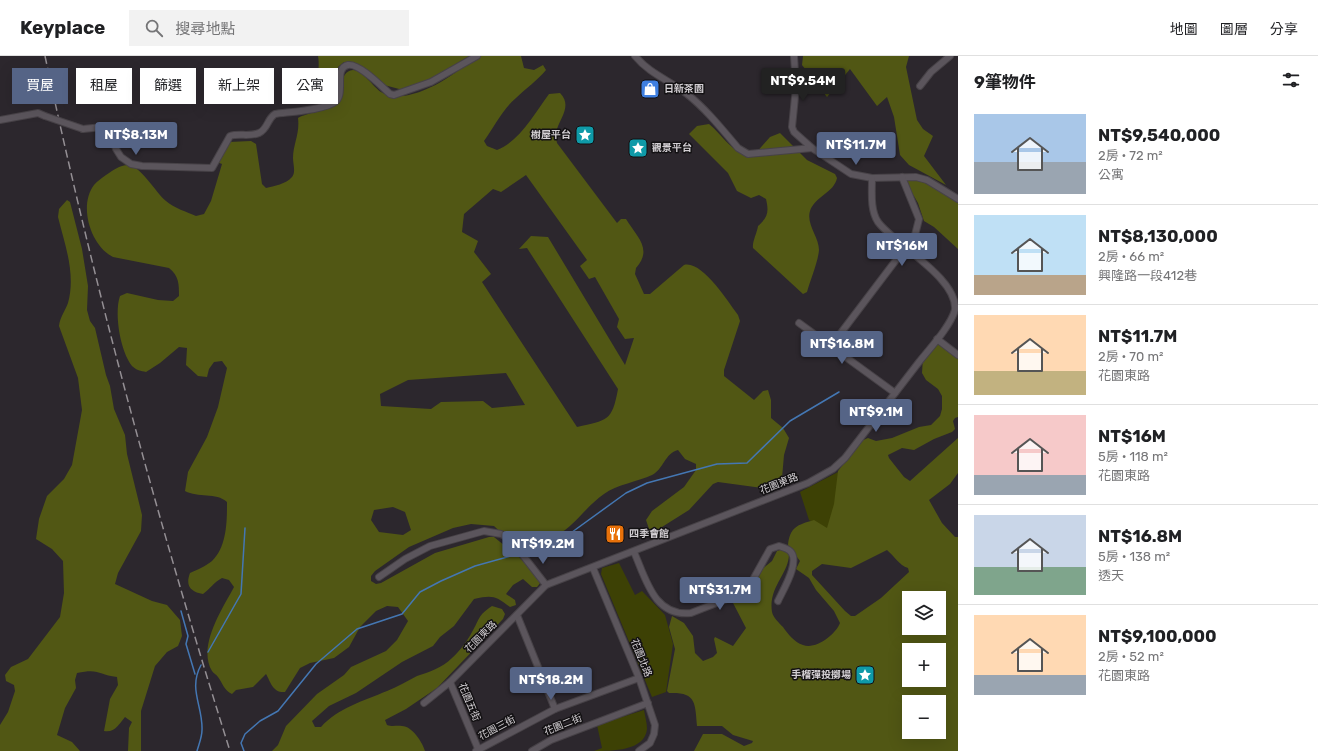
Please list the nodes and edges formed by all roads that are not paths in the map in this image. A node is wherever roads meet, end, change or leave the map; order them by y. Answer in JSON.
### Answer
{"nodes":[{"id":1,"x":477,"y":56,"type":"edge"},
{"id":2,"x":635,"y":56,"type":"edge"},
{"id":3,"x":794,"y":56,"type":"edge"},
{"id":4,"x":950,"y":56,"type":"edge"},
{"id":5,"x":920,"y":86,"type":"dead end"},
{"id":6,"x":0,"y":120,"type":"edge"},
{"id":7,"x":812,"y":148,"type":"junction"},
{"id":8,"x":902,"y":177,"type":"junction"},
{"id":9,"x":872,"y":178,"type":"junction"},
{"id":10,"x":958,"y":199,"type":"edge"},
{"id":11,"x":906,"y":247,"type":"junction"},
{"id":12,"x":799,"y":322,"type":"dead end"},
{"id":13,"x":937,"y":339,"type":"junction"},
{"id":14,"x":831,"y":346,"type":"junction"},
{"id":15,"x":958,"y":355,"type":"edge"},
{"id":16,"x":895,"y":393,"type":"junction"},
{"id":17,"x":634,"y":552,"type":"junction"},
{"id":18,"x":593,"y":568,"type":"junction"},
{"id":19,"x":379,"y":577,"type":"dead end"},
{"id":20,"x":546,"y":585,"type":"junction"},
{"id":21,"x":778,"y":601,"type":"dead end"},
{"id":22,"x":517,"y":615,"type":"junction"},
{"id":23,"x":639,"y":678,"type":"junction"},
{"id":24,"x":450,"y":682,"type":"junction"},
{"id":25,"x":424,"y":703,"type":"dead end"},
{"id":26,"x":648,"y":703,"type":"junction"},
{"id":27,"x":555,"y":709,"type":"junction"},
{"id":28,"x":478,"y":750,"type":"edge"},
{"id":29,"x":532,"y":751,"type":"edge"},
{"id":30,"x":639,"y":751,"type":"edge"}],
"edges":[{"from":1,"to":6,"type":"street","bridge":true},
{"from":2,"to":7,"type":"street"},
{"from":3,"to":7,"type":"street"},
{"from":4,"to":5,"type":"street"},
{"from":7,"to":9,"type":"street"},
{"from":8,"to":9,"type":"street"},
{"from":8,"to":10,"type":"street"},
{"from":8,"to":11,"type":"street"},
{"from":9,"to":11,"type":"street","name":"花園東路"},
{"from":11,"to":13,"type":"street","name":"花園東路"},
{"from":11,"to":14,"type":"street"},
{"from":12,"to":14,"type":"street"},
{"from":13,"to":15,"type":"street"},
{"from":13,"to":16,"type":"street","name":"花園東路"},
{"from":14,"to":16,"type":"street"},
{"from":16,"to":17,"type":"street","name":"花園東路"},
{"from":17,"to":18,"type":"street","name":"花園東路"},
{"from":17,"to":21,"type":"street"},
{"from":18,"to":20,"type":"street","name":"花園東路"},
{"from":18,"to":23,"type":"street","name":"花園北路"},
{"from":19,"to":20,"type":"street"},
{"from":20,"to":22,"type":"street","name":"花園東路"},
{"from":22,"to":24,"type":"street","name":"花園東路"},
{"from":22,"to":27,"type":"street"},
{"from":23,"to":26,"type":"street","name":"花園北路"},
{"from":23,"to":27,"type":"street","name":"花園三街"},
{"from":24,"to":25,"type":"street","name":"花園東路"},
{"from":24,"to":28,"type":"street","name":"花園五街"},
{"from":26,"to":29,"type":"street","name":"花園二街"},
{"from":26,"to":30,"type":"street","name":"花園北路"},
{"from":27,"to":28,"type":"street","name":"花園三街"}]}
